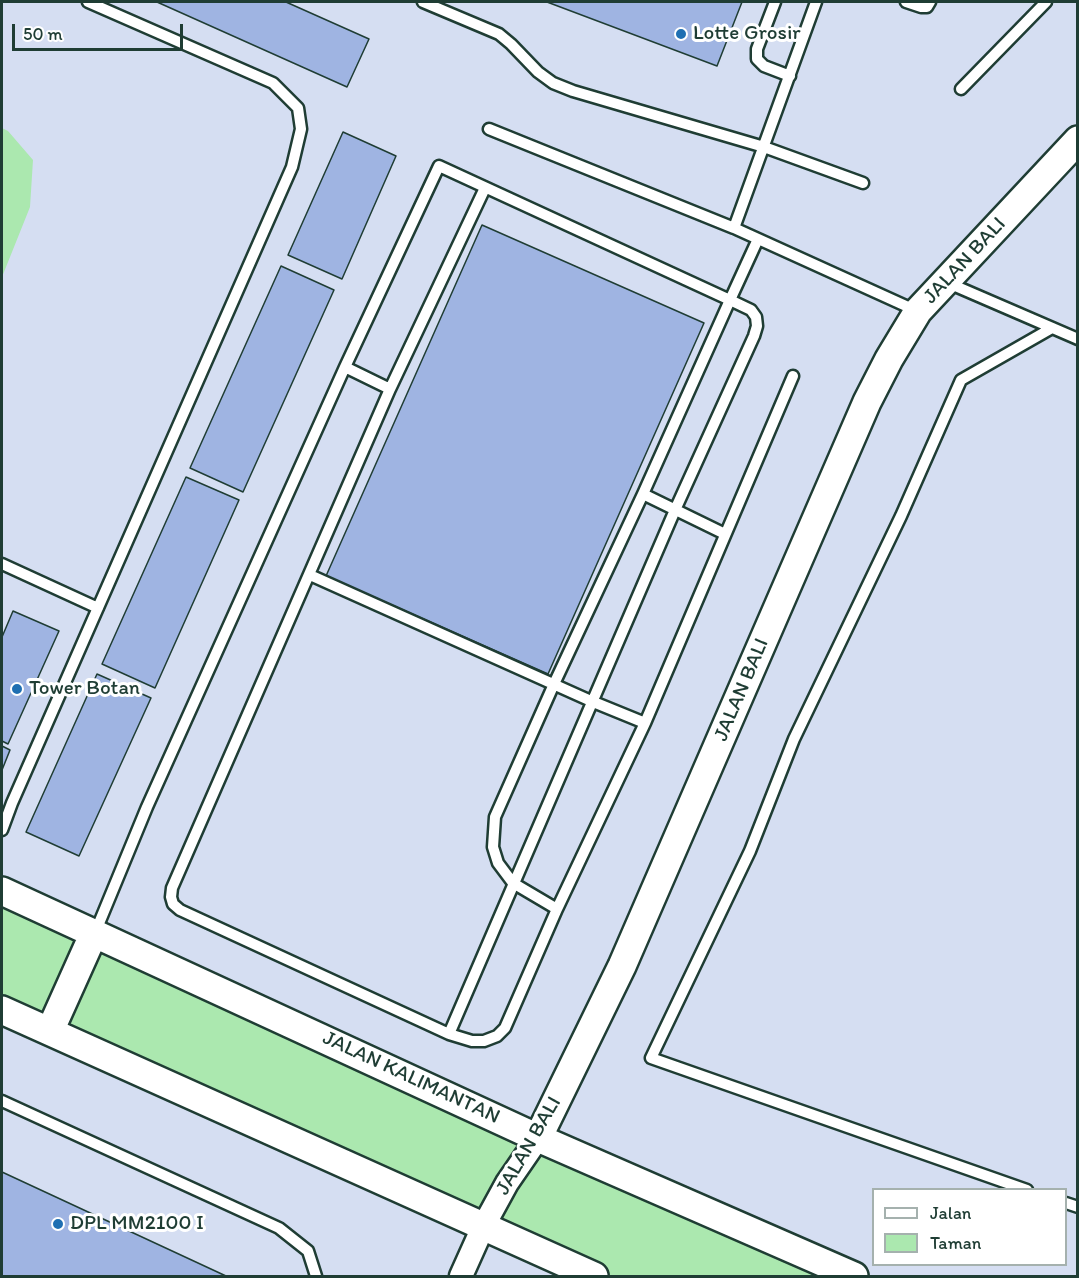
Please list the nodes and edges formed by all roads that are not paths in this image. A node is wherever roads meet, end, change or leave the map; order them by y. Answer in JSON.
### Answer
{"nodes":[{"id":1,"x":88,"y":2,"type":"edge"},
{"id":2,"x":423,"y":2,"type":"edge"},
{"id":3,"x":775,"y":2,"type":"edge"},
{"id":4,"x":816,"y":2,"type":"edge"},
{"id":5,"x":906,"y":2,"type":"edge"},
{"id":6,"x":930,"y":2,"type":"edge"},
{"id":7,"x":1046,"y":2,"type":"edge"},
{"id":8,"x":790,"y":76,"type":"junction"},
{"id":9,"x":961,"y":89,"type":"dead end"},
{"id":10,"x":489,"y":129,"type":"dead end"},
{"id":11,"x":1077,"y":140,"type":"edge"},
{"id":12,"x":764,"y":147,"type":"junction"},
{"id":13,"x":864,"y":183,"type":"dead end"},
{"id":14,"x":485,"y":188,"type":"junction"},
{"id":15,"x":734,"y":228,"type":"junction"},
{"id":16,"x":758,"y":239,"type":"junction"},
{"id":17,"x":945,"y":282,"type":"junction"},
{"id":18,"x":730,"y":300,"type":"junction"},
{"id":19,"x":918,"y":311,"type":"junction"},
{"id":20,"x":1052,"y":328,"type":"junction"},
{"id":21,"x":1077,"y":339,"type":"edge"},
{"id":22,"x":345,"y":367,"type":"junction"},
{"id":23,"x":793,"y":376,"type":"dead end"},
{"id":24,"x":390,"y":389,"type":"junction"},
{"id":25,"x":643,"y":494,"type":"junction"},
{"id":26,"x":675,"y":510,"type":"junction"},
{"id":27,"x":725,"y":534,"type":"junction"},
{"id":28,"x":2,"y":564,"type":"edge"},
{"id":29,"x":310,"y":574,"type":"junction"},
{"id":30,"x":99,"y":608,"type":"junction"},
{"id":31,"x":554,"y":684,"type":"junction"},
{"id":32,"x":591,"y":700,"type":"junction"},
{"id":33,"x":645,"y":723,"type":"junction"},
{"id":34,"x":2,"y":825,"type":"edge"},
{"id":35,"x":513,"y":883,"type":"junction"},
{"id":36,"x":2,"y":891,"type":"edge"},
{"id":37,"x":557,"y":909,"type":"junction"},
{"id":38,"x":94,"y":933,"type":"junction"},
{"id":39,"x":2,"y":1010,"type":"edge"},
{"id":40,"x":50,"y":1031,"type":"junction"},
{"id":41,"x":449,"y":1034,"type":"junction"},
{"id":42,"x":2,"y":1101,"type":"edge"},
{"id":43,"x":538,"y":1138,"type":"junction"},
{"id":44,"x":1021,"y":1188,"type":"edge"},
{"id":45,"x":483,"y":1227,"type":"junction"},
{"id":46,"x":316,"y":1276,"type":"edge"},
{"id":47,"x":461,"y":1276,"type":"edge"},
{"id":48,"x":594,"y":1276,"type":"edge"},
{"id":49,"x":854,"y":1276,"type":"edge"}],
"edges":[{"from":1,"to":30,"type":"lane"},
{"from":2,"to":12,"type":"lane"},
{"from":3,"to":8,"type":"lane"},
{"from":4,"to":8,"type":"lane"},
{"from":5,"to":6,"type":"lane"},
{"from":7,"to":9,"type":"lane"},
{"from":8,"to":12,"type":"lane"},
{"from":10,"to":15,"type":"lane"},
{"from":11,"to":17,"type":"street","name":"JALAN BALI"},
{"from":12,"to":13,"type":"lane"},
{"from":12,"to":15,"type":"lane"},
{"from":14,"to":18,"type":"lane"},
{"from":14,"to":22,"type":"lane"},
{"from":14,"to":24,"type":"lane"},
{"from":15,"to":16,"type":"lane"},
{"from":16,"to":18,"type":"lane"},
{"from":16,"to":19,"type":"lane"},
{"from":17,"to":19,"type":"street","name":"JALAN BALI"},
{"from":17,"to":20,"type":"lane"},
{"from":18,"to":25,"type":"lane"},
{"from":18,"to":26,"type":"lane"},
{"from":19,"to":43,"type":"street","name":"JALAN BALI"},
{"from":20,"to":21,"type":"lane"},
{"from":20,"to":44,"type":"lane"},
{"from":22,"to":24,"type":"lane"},
{"from":22,"to":38,"type":"lane"},
{"from":23,"to":27,"type":"lane"},
{"from":24,"to":29,"type":"lane"},
{"from":25,"to":26,"type":"lane"},
{"from":25,"to":31,"type":"lane"},
{"from":26,"to":27,"type":"lane"},
{"from":26,"to":32,"type":"lane"},
{"from":27,"to":33,"type":"lane"},
{"from":28,"to":30,"type":"lane"},
{"from":29,"to":31,"type":"lane"},
{"from":29,"to":41,"type":"lane"},
{"from":30,"to":34,"type":"lane"},
{"from":31,"to":32,"type":"lane"},
{"from":31,"to":35,"type":"lane"},
{"from":32,"to":33,"type":"lane"},
{"from":32,"to":35,"type":"lane"},
{"from":33,"to":37,"type":"lane"},
{"from":35,"to":37,"type":"lane"},
{"from":35,"to":41,"type":"lane"},
{"from":36,"to":38,"type":"street","name":"JALAN KALIMANTAN"},
{"from":37,"to":41,"type":"lane"},
{"from":38,"to":40,"type":"street"},
{"from":38,"to":43,"type":"street","name":"JALAN KALIMANTAN"},
{"from":39,"to":40,"type":"street"},
{"from":40,"to":45,"type":"street"},
{"from":42,"to":46,"type":"lane"},
{"from":43,"to":45,"type":"street","name":"JALAN BALI"},
{"from":43,"to":49,"type":"street","name":"JALAN KALIMANTAN"},
{"from":45,"to":47,"type":"street","name":"JALAN BALI"},
{"from":45,"to":48,"type":"street"}]}
